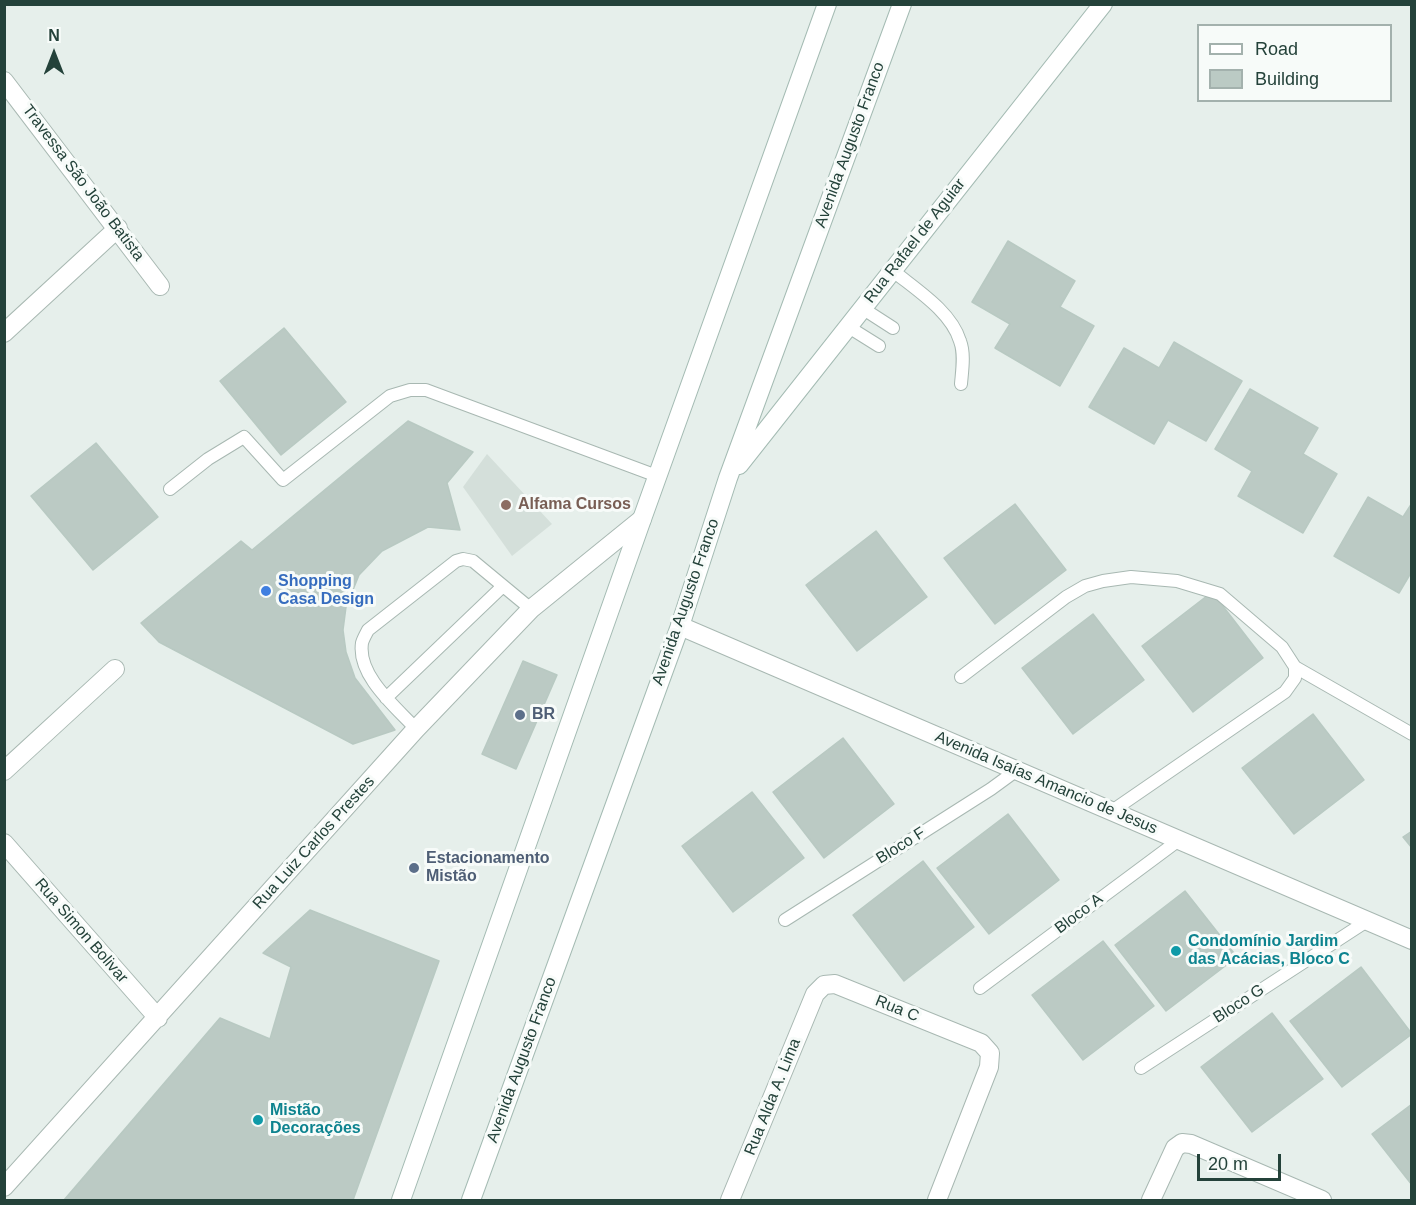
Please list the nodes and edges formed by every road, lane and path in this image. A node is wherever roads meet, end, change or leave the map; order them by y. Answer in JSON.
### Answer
{"nodes":[{"id":1,"x":827,"y":4,"type":"edge"},
{"id":2,"x":902,"y":4,"type":"edge"},
{"id":3,"x":1103,"y":4,"type":"edge"},
{"id":4,"x":4,"y":81,"type":"edge"},
{"id":5,"x":118,"y":228,"type":"junction"},
{"id":6,"x":892,"y":270,"type":"junction"},
{"id":7,"x":160,"y":286,"type":"dead end"},
{"id":8,"x":862,"y":308,"type":"junction"},
{"id":9,"x":848,"y":326,"type":"junction"},
{"id":10,"x":893,"y":328,"type":"dead end"},
{"id":11,"x":4,"y":333,"type":"edge"},
{"id":12,"x":879,"y":346,"type":"dead end"},
{"id":13,"x":961,"y":384,"type":"dead end"},
{"id":14,"x":657,"y":476,"type":"junction"},
{"id":15,"x":728,"y":478,"type":"junction"},
{"id":16,"x":170,"y":489,"type":"dead end"},
{"id":17,"x":642,"y":519,"type":"junction"},
{"id":18,"x":503,"y":586,"type":"junction"},
{"id":19,"x":531,"y":609,"type":"junction"},
{"id":20,"x":680,"y":626,"type":"junction"},
{"id":21,"x":1295,"y":667,"type":"junction"},
{"id":22,"x":115,"y":669,"type":"dead end"},
{"id":23,"x":961,"y":677,"type":"dead end"},
{"id":24,"x":386,"y":698,"type":"junction"},
{"id":25,"x":416,"y":729,"type":"junction"},
{"id":26,"x":1412,"y":734,"type":"edge"},
{"id":27,"x":4,"y":771,"type":"edge"},
{"id":28,"x":1017,"y":771,"type":"junction"},
{"id":29,"x":1112,"y":811,"type":"junction"},
{"id":30,"x":1179,"y":840,"type":"junction"},
{"id":31,"x":4,"y":843,"type":"edge"},
{"id":32,"x":785,"y":920,"type":"dead end"},
{"id":33,"x":1367,"y":921,"type":"junction"},
{"id":34,"x":1412,"y":940,"type":"edge"},
{"id":35,"x":980,"y":988,"type":"dead end"},
{"id":36,"x":816,"y":994,"type":"joint"},
{"id":37,"x":158,"y":1018,"type":"junction"},
{"id":38,"x":1141,"y":1068,"type":"dead end"},
{"id":39,"x":4,"y":1187,"type":"edge"},
{"id":40,"x":401,"y":1200,"type":"edge"},
{"id":41,"x":471,"y":1200,"type":"edge"},
{"id":42,"x":730,"y":1200,"type":"edge"},
{"id":43,"x":937,"y":1200,"type":"edge"},
{"id":44,"x":1151,"y":1200,"type":"edge"},
{"id":45,"x":1322,"y":1200,"type":"edge"}],
"edges":[{"from":1,"to":14,"type":"street"},
{"from":2,"to":15,"type":"street","name":"Avenida Augusto Franco"},
{"from":3,"to":6,"type":"street","name":"Rua Rafael de Aguiar"},
{"from":4,"to":5,"type":"street","name":"Travessa São João Batista"},
{"from":5,"to":7,"type":"street","name":"Travessa São João Batista"},
{"from":5,"to":11,"type":"street"},
{"from":6,"to":8,"type":"street","name":"Rua Rafael de Aguiar"},
{"from":6,"to":13,"type":"lane"},
{"from":8,"to":9,"type":"street","name":"Rua Rafael de Aguiar"},
{"from":8,"to":10,"type":"lane"},
{"from":9,"to":12,"type":"lane"},
{"from":9,"to":15,"type":"street","name":"Rua Rafael de Aguiar"},
{"from":14,"to":16,"type":"lane"},
{"from":14,"to":17,"type":"street"},
{"from":15,"to":20,"type":"street","name":"Avenida Augusto Franco"},
{"from":17,"to":19,"type":"street","name":"Rua Luiz Carlos Prestes"},
{"from":17,"to":40,"type":"street"},
{"from":18,"to":19,"type":"lane"},
{"from":18,"to":24,"type":"lane"},
{"from":18,"to":24,"type":"lane"},
{"from":19,"to":25,"type":"street","name":"Rua Luiz Carlos Prestes"},
{"from":20,"to":28,"type":"street","name":"Avenida Isaías Amancio de Jesus"},
{"from":20,"to":41,"type":"street","name":"Avenida Augusto Franco"},
{"from":21,"to":23,"type":"lane"},
{"from":21,"to":26,"type":"lane"},
{"from":21,"to":29,"type":"lane"},
{"from":22,"to":27,"type":"street"},
{"from":24,"to":25,"type":"lane"},
{"from":25,"to":37,"type":"street","name":"Rua Luiz Carlos Prestes"},
{"from":28,"to":29,"type":"street","name":"Avenida Isaías Amancio de Jesus"},
{"from":28,"to":32,"type":"lane","name":"Bloco F"},
{"from":29,"to":30,"type":"street","name":"Avenida Isaías Amancio de Jesus"},
{"from":30,"to":33,"type":"street","name":"Avenida Isaías Amancio de Jesus"},
{"from":30,"to":35,"type":"lane","name":"Bloco A"},
{"from":31,"to":37,"type":"street","name":"Rua Simon Bolivar"},
{"from":33,"to":34,"type":"street","name":"Avenida Isaías Amancio de Jesus"},
{"from":33,"to":38,"type":"lane","name":"Bloco G"},
{"from":36,"to":42,"type":"street","name":"Rua Alda A. Lima"},
{"from":36,"to":43,"type":"street","name":"Rua C"},
{"from":37,"to":39,"type":"street","name":"Rua Luiz Carlos Prestes"},
{"from":44,"to":45,"type":"street"}]}
